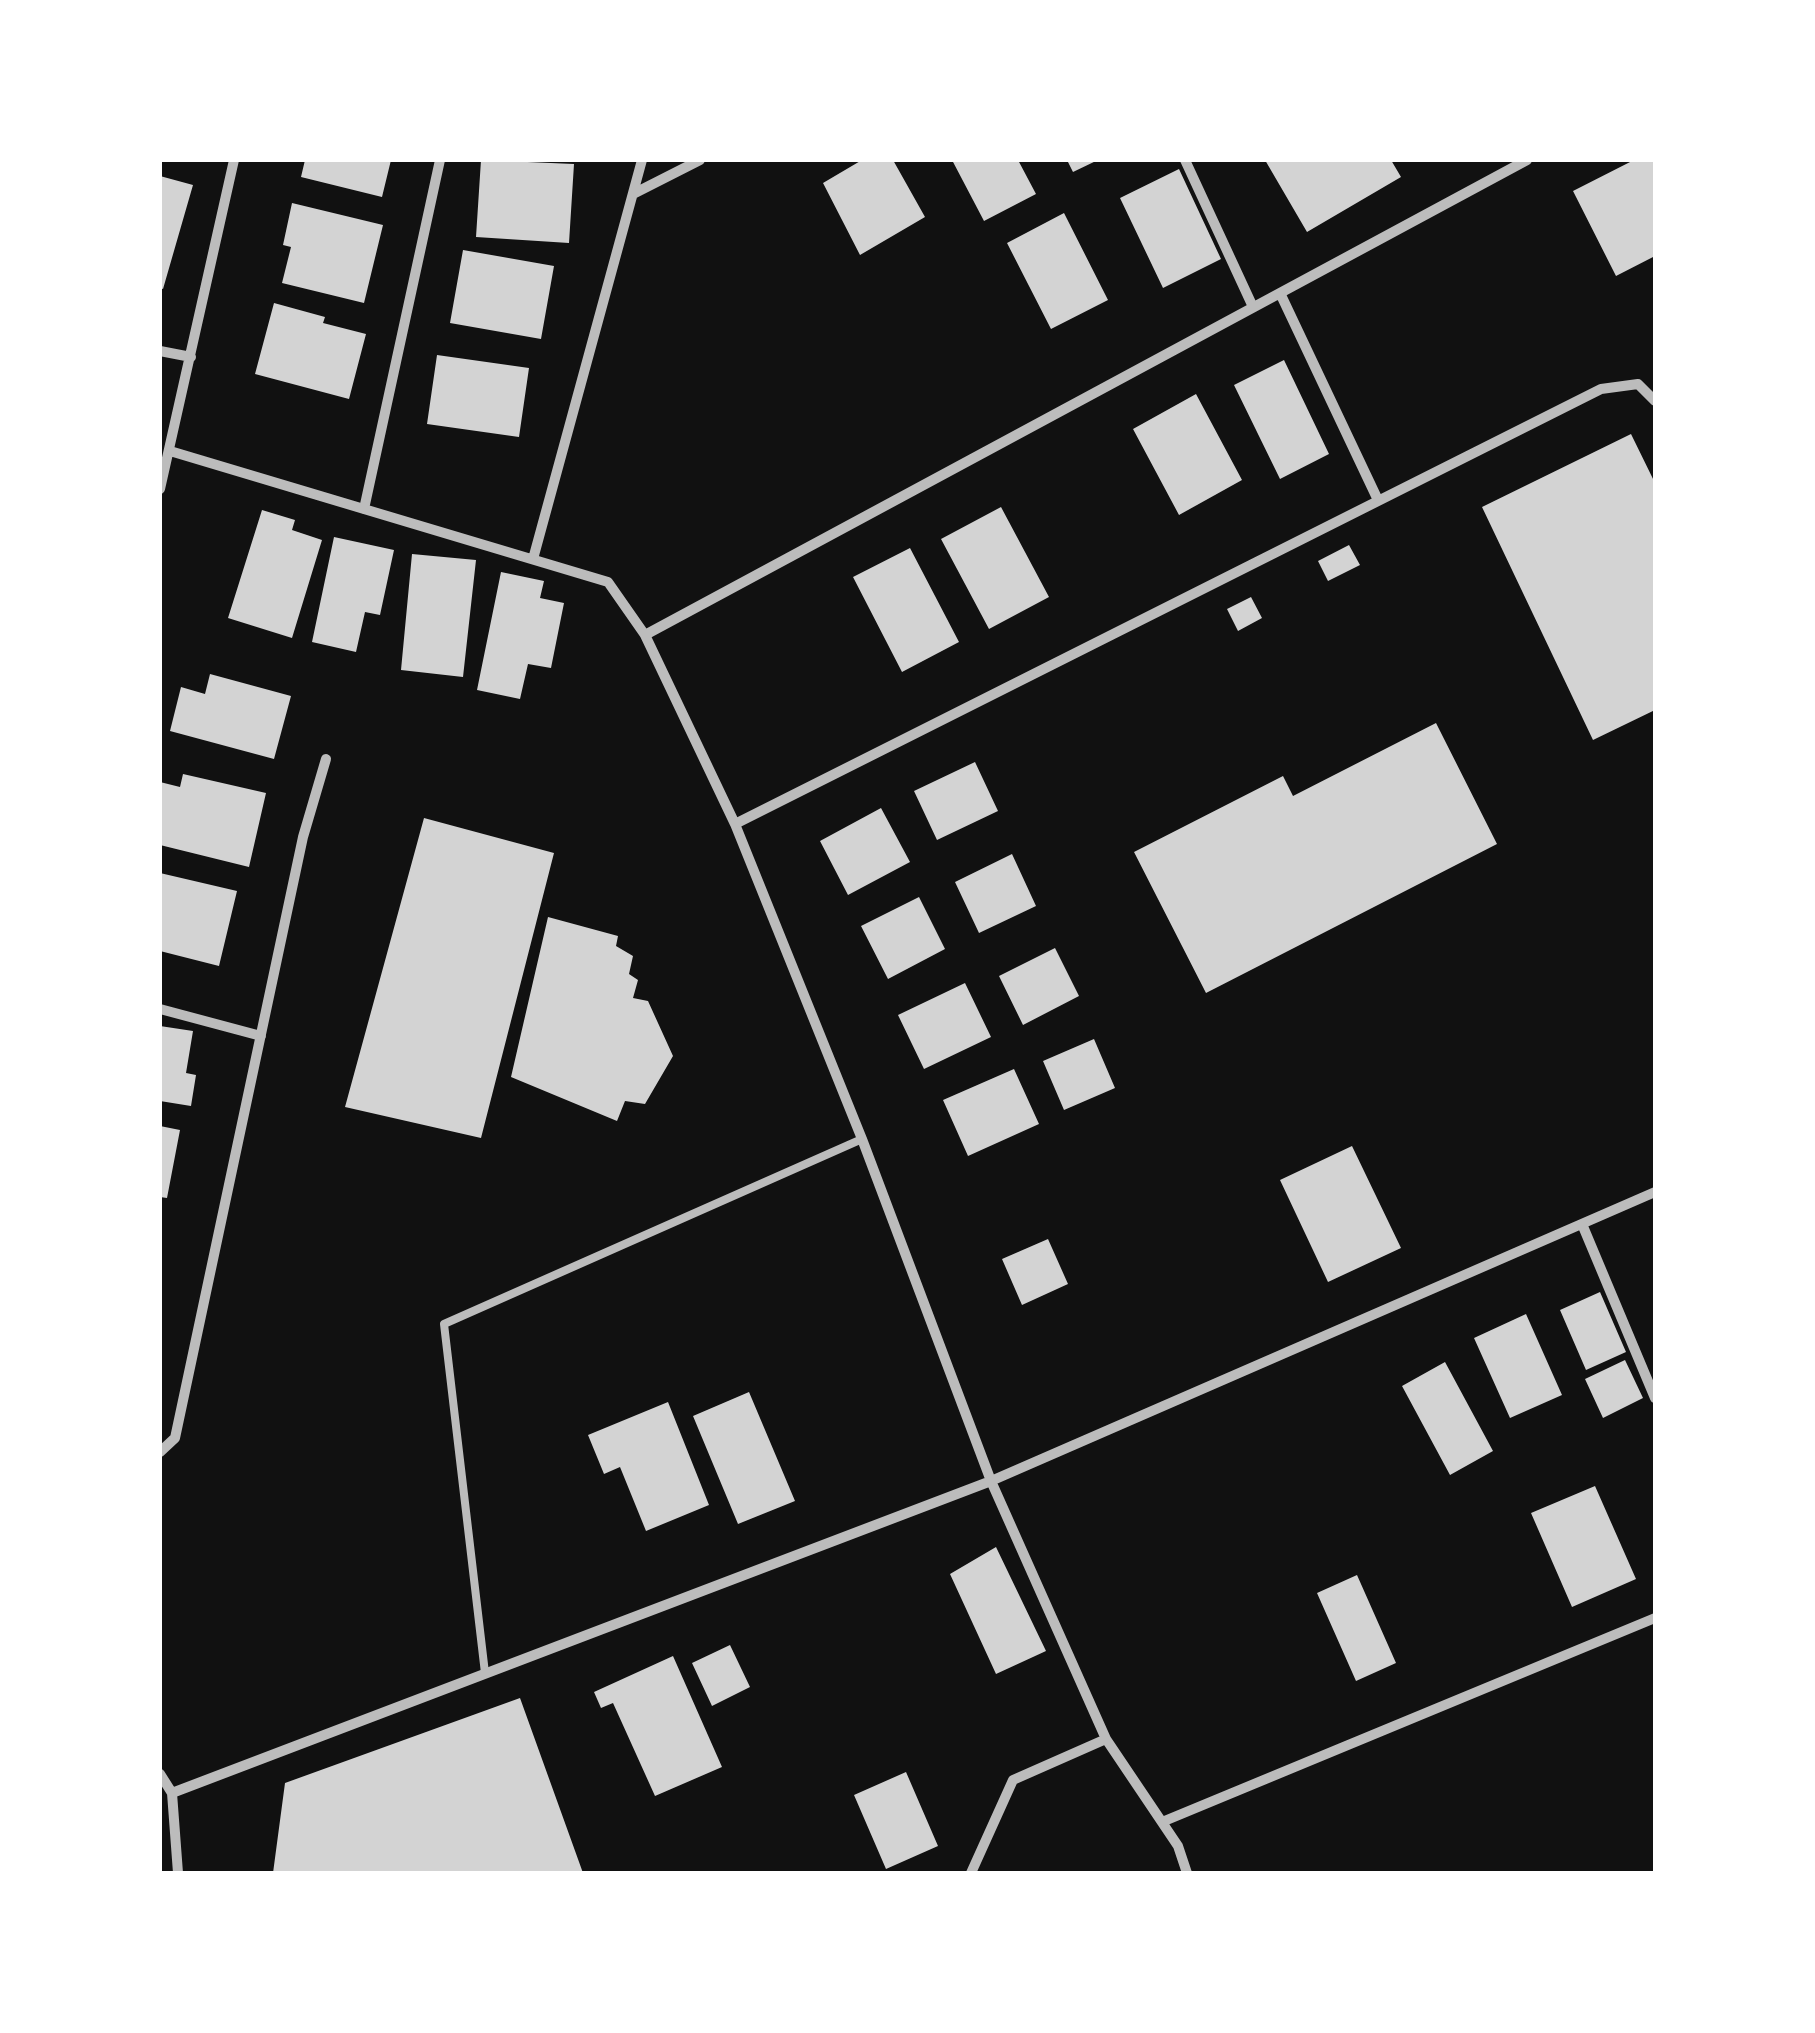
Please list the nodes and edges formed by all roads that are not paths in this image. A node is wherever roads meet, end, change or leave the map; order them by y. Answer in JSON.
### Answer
{"nodes":[{"id":1,"x":234,"y":160,"type":"edge"},
{"id":2,"x":440,"y":160,"type":"edge"},
{"id":3,"x":642,"y":160,"type":"edge"},
{"id":4,"x":700,"y":160,"type":"edge"},
{"id":5,"x":1185,"y":160,"type":"edge"},
{"id":6,"x":1528,"y":160,"type":"edge"},
{"id":7,"x":635,"y":193,"type":"junction"},
{"id":8,"x":1280,"y":293,"type":"junction"},
{"id":9,"x":1254,"y":307,"type":"junction"},
{"id":10,"x":160,"y":351,"type":"edge"},
{"id":11,"x":191,"y":358,"type":"junction"},
{"id":12,"x":1655,"y":401,"type":"edge"},
{"id":13,"x":170,"y":451,"type":"junction"},
{"id":14,"x":160,"y":489,"type":"edge"},
{"id":15,"x":1377,"y":498,"type":"junction"},
{"id":16,"x":364,"y":509,"type":"junction"},
{"id":17,"x":532,"y":560,"type":"junction"},
{"id":18,"x":645,"y":635,"type":"junction"},
{"id":19,"x":326,"y":758,"type":"dead end"},
{"id":20,"x":735,"y":824,"type":"junction"},
{"id":21,"x":160,"y":1009,"type":"edge"},
{"id":22,"x":260,"y":1036,"type":"junction"},
{"id":23,"x":862,"y":1139,"type":"junction"},
{"id":24,"x":1655,"y":1192,"type":"edge"},
{"id":25,"x":1582,"y":1224,"type":"junction"},
{"id":26,"x":1655,"y":1398,"type":"edge"},
{"id":27,"x":160,"y":1452,"type":"edge"},
{"id":28,"x":991,"y":1480,"type":"junction"},
{"id":29,"x":1655,"y":1618,"type":"edge"},
{"id":30,"x":485,"y":1673,"type":"junction"},
{"id":31,"x":1106,"y":1740,"type":"junction"},
{"id":32,"x":160,"y":1774,"type":"edge"},
{"id":33,"x":166,"y":1795,"type":"edge"},
{"id":34,"x":1162,"y":1822,"type":"junction"},
{"id":35,"x":178,"y":1873,"type":"edge"},
{"id":36,"x":971,"y":1873,"type":"edge"},
{"id":37,"x":1188,"y":1873,"type":"edge"}],
"edges":[{"from":1,"to":11,"type":"street"},
{"from":2,"to":16,"type":"street"},
{"from":3,"to":7,"type":"street"},
{"from":4,"to":7,"type":"street"},
{"from":5,"to":9,"type":"street"},
{"from":6,"to":8,"type":"street"},
{"from":7,"to":17,"type":"street"},
{"from":8,"to":9,"type":"street"},
{"from":8,"to":15,"type":"street"},
{"from":9,"to":18,"type":"street"},
{"from":10,"to":11,"type":"street"},
{"from":11,"to":13,"type":"street"},
{"from":12,"to":15,"type":"street"},
{"from":13,"to":14,"type":"street"},
{"from":13,"to":16,"type":"street"},
{"from":15,"to":20,"type":"street"},
{"from":16,"to":17,"type":"street"},
{"from":17,"to":18,"type":"street"},
{"from":18,"to":20,"type":"street"},
{"from":19,"to":22,"type":"street"},
{"from":20,"to":23,"type":"street"},
{"from":21,"to":22,"type":"street"},
{"from":22,"to":27,"type":"street"},
{"from":23,"to":28,"type":"street"},
{"from":23,"to":30,"type":"lane"},
{"from":24,"to":25,"type":"street"},
{"from":25,"to":26,"type":"street"},
{"from":25,"to":28,"type":"street"},
{"from":28,"to":30,"type":"street"},
{"from":28,"to":31,"type":"street"},
{"from":29,"to":34,"type":"street"},
{"from":30,"to":33,"type":"street"},
{"from":31,"to":34,"type":"street"},
{"from":31,"to":36,"type":"street"},
{"from":32,"to":33,"type":"street"},
{"from":33,"to":35,"type":"street"},
{"from":34,"to":37,"type":"street"}]}
